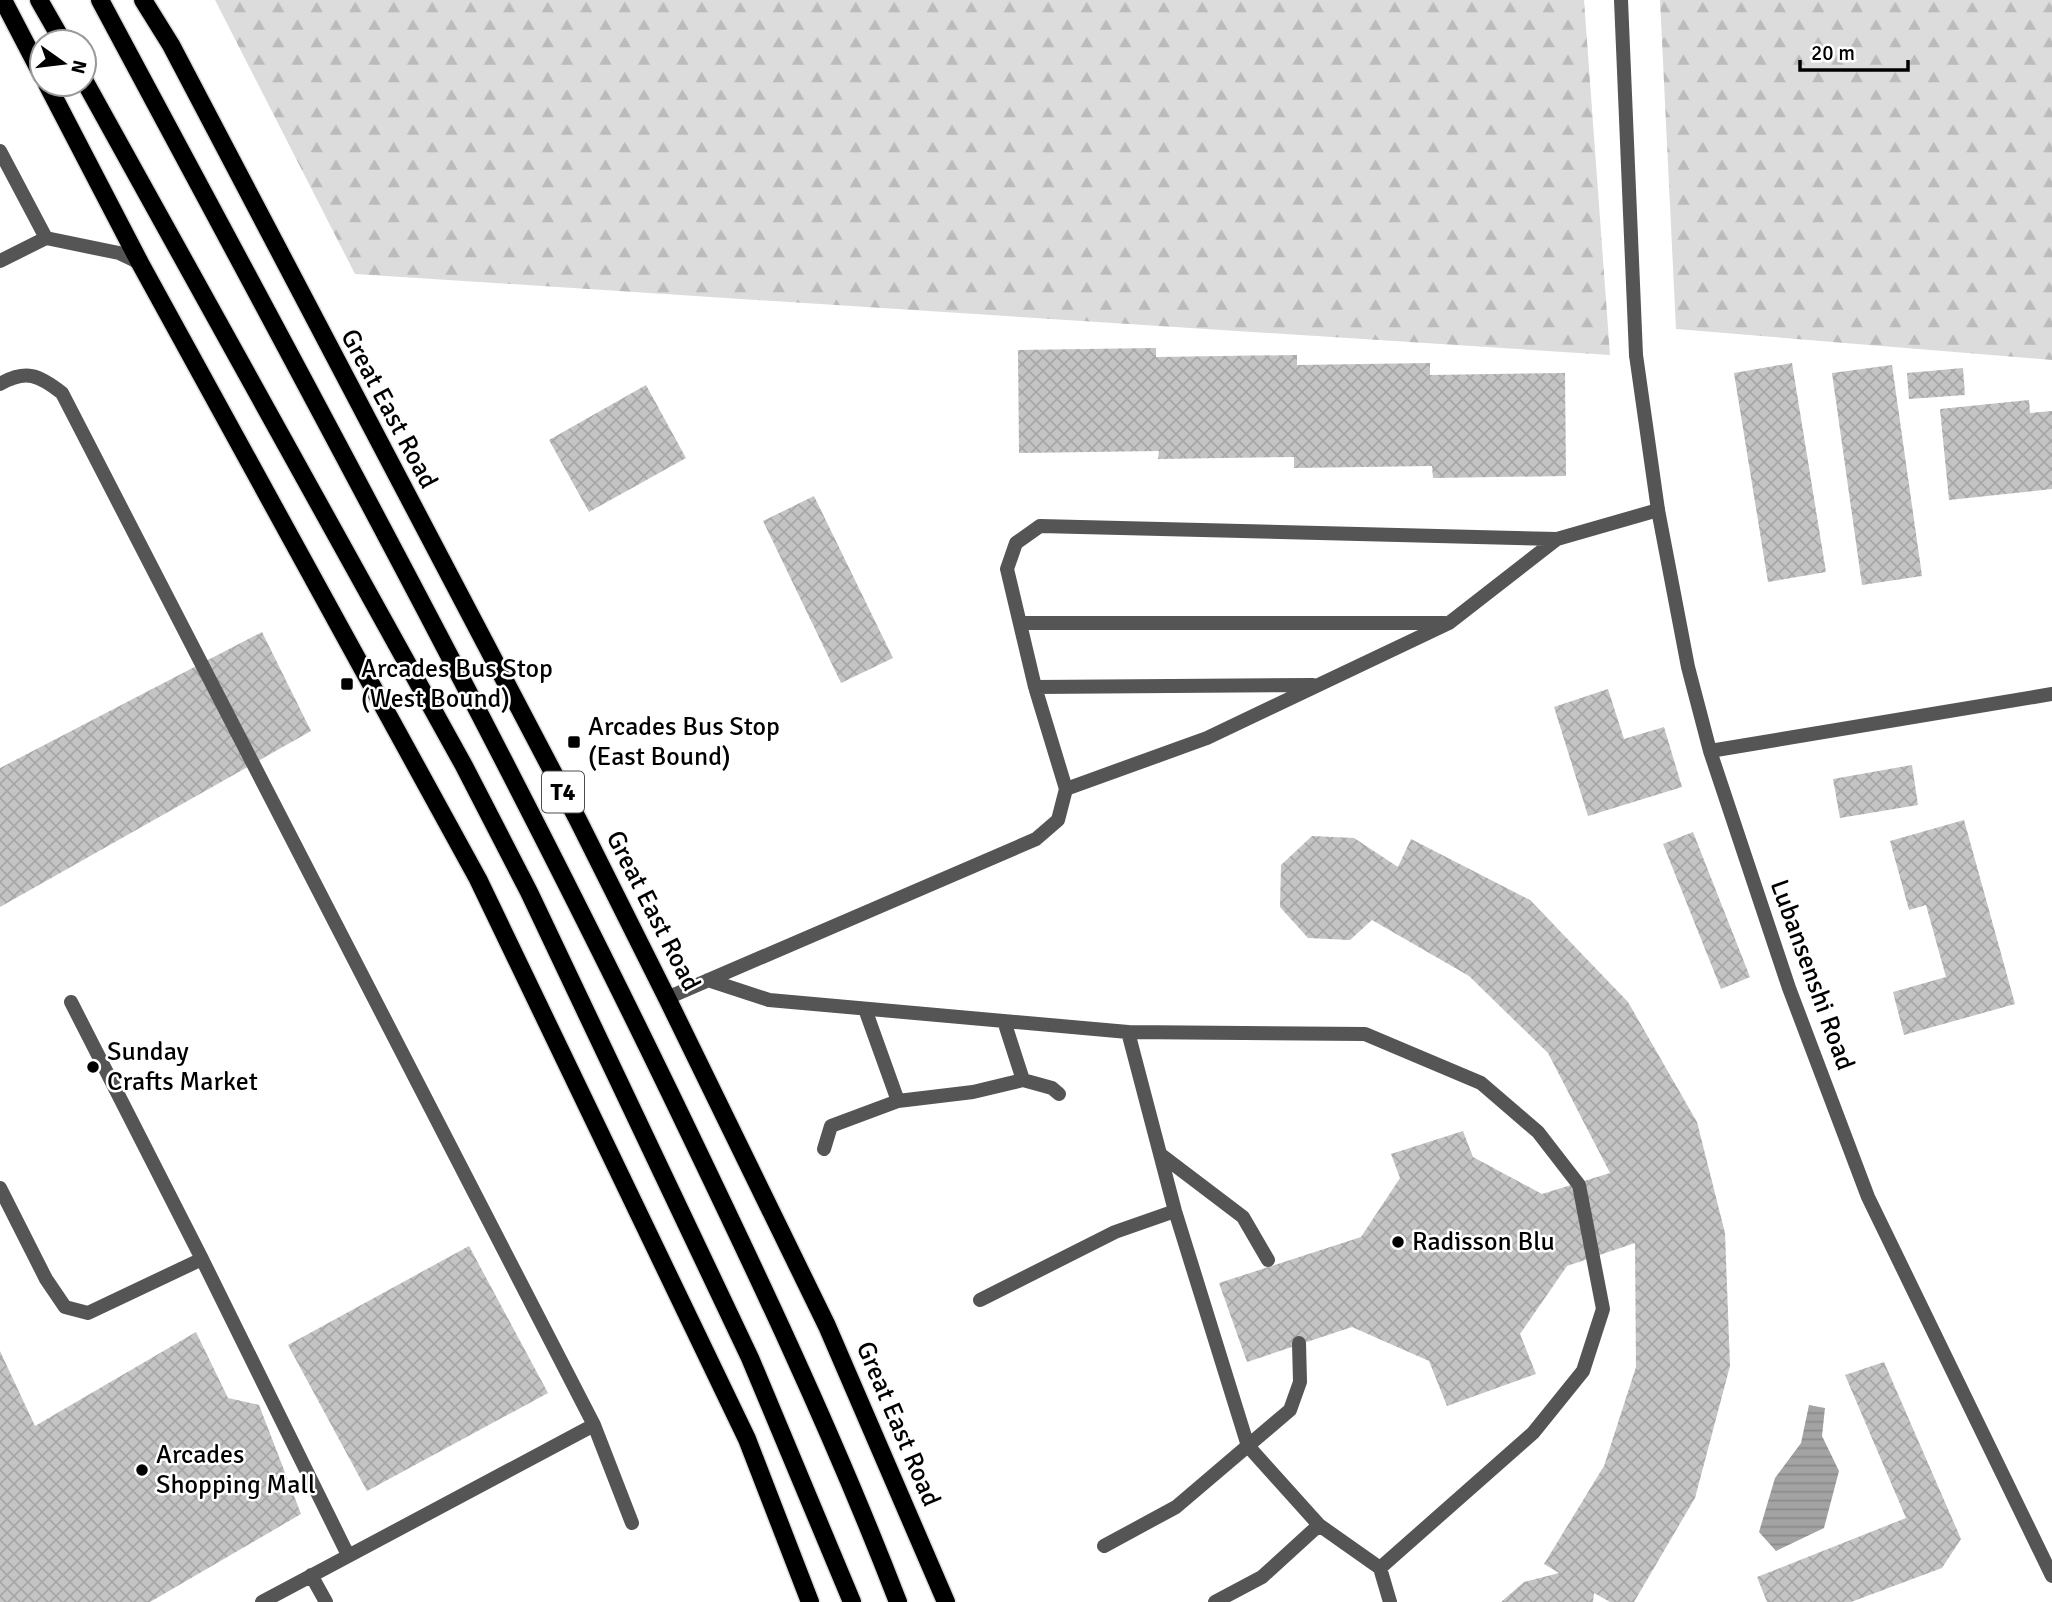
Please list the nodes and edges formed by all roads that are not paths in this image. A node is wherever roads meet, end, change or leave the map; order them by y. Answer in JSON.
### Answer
{"nodes":[{"id":1,"x":3,"y":0,"type":"edge"},
{"id":2,"x":39,"y":0,"type":"edge"},
{"id":3,"x":100,"y":0,"type":"edge"},
{"id":4,"x":143,"y":0,"type":"edge"},
{"id":5,"x":1621,"y":0,"type":"edge"},
{"id":6,"x":0,"y":10,"type":"edge"},
{"id":7,"x":55,"y":28,"type":"edge"},
{"id":8,"x":28,"y":48,"type":"edge"},
{"id":9,"x":54,"y":98,"type":"edge"},
{"id":10,"x":94,"y":98,"type":"edge"},
{"id":11,"x":0,"y":151,"type":"edge"},
{"id":12,"x":46,"y":238,"type":"junction"},
{"id":13,"x":0,"y":261,"type":"edge"},
{"id":14,"x":140,"y":263,"type":"junction"},
{"id":15,"x":0,"y":384,"type":"edge"},
{"id":16,"x":1658,"y":510,"type":"junction"},
{"id":17,"x":1557,"y":539,"type":"junction"},
{"id":18,"x":1020,"y":623,"type":"junction"},
{"id":19,"x":1449,"y":623,"type":"junction"},
{"id":20,"x":1320,"y":684,"type":"junction"},
{"id":21,"x":1035,"y":687,"type":"junction"},
{"id":22,"x":2052,"y":694,"type":"edge"},
{"id":23,"x":1710,"y":751,"type":"junction"},
{"id":24,"x":1066,"y":789,"type":"junction"},
{"id":25,"x":708,"y":980,"type":"junction"},
{"id":26,"x":667,"y":998,"type":"junction"},
{"id":27,"x":71,"y":1002,"type":"dead end"},
{"id":28,"x":865,"y":1009,"type":"junction"},
{"id":29,"x":1004,"y":1021,"type":"junction"},
{"id":30,"x":1128,"y":1032,"type":"junction"},
{"id":31,"x":1023,"y":1080,"type":"junction"},
{"id":32,"x":1059,"y":1094,"type":"dead end"},
{"id":33,"x":898,"y":1101,"type":"junction"},
{"id":34,"x":824,"y":1149,"type":"dead end"},
{"id":35,"x":1160,"y":1154,"type":"junction"},
{"id":36,"x":0,"y":1188,"type":"edge"},
{"id":37,"x":1175,"y":1210,"type":"junction"},
{"id":38,"x":202,"y":1259,"type":"junction"},
{"id":39,"x":1268,"y":1260,"type":"dead end"},
{"id":40,"x":980,"y":1300,"type":"dead end"},
{"id":41,"x":1300,"y":1343,"type":"dead end"},
{"id":42,"x":594,"y":1425,"type":"junction"},
{"id":43,"x":1248,"y":1446,"type":"junction"},
{"id":44,"x":632,"y":1522,"type":"dead end"},
{"id":45,"x":1319,"y":1525,"type":"junction"},
{"id":46,"x":1104,"y":1546,"type":"dead end"},
{"id":47,"x":348,"y":1555,"type":"junction"},
{"id":48,"x":1380,"y":1568,"type":"junction"},
{"id":49,"x":311,"y":1575,"type":"junction"},
{"id":50,"x":2052,"y":1576,"type":"edge"},
{"id":51,"x":262,"y":1602,"type":"edge"},
{"id":52,"x":326,"y":1602,"type":"edge"},
{"id":53,"x":810,"y":1602,"type":"edge"},
{"id":54,"x":852,"y":1602,"type":"edge"},
{"id":55,"x":898,"y":1602,"type":"edge"},
{"id":56,"x":946,"y":1602,"type":"edge"},
{"id":57,"x":1215,"y":1602,"type":"edge"},
{"id":58,"x":1390,"y":1602,"type":"edge"}],
"edges":[{"from":1,"to":6,"type":"street"},
{"from":1,"to":8,"type":"main road"},
{"from":2,"to":7,"type":"main road"},
{"from":3,"to":55,"type":"main road","number":"T4"},
{"from":4,"to":26,"type":"main road","name":"Great East Road","number":"T4"},
{"from":5,"to":16,"type":"street","name":"Lubansenshi Road"},
{"from":9,"to":14,"type":"main road"},
{"from":10,"to":54,"type":"main road"},
{"from":11,"to":12,"type":"street"},
{"from":12,"to":13,"type":"street"},
{"from":12,"to":14,"type":"street"},
{"from":14,"to":53,"type":"main road"},
{"from":15,"to":42,"type":"street"},
{"from":16,"to":17,"type":"street"},
{"from":16,"to":23,"type":"street","name":"Lubansenshi Road"},
{"from":17,"to":18,"type":"street"},
{"from":17,"to":19,"type":"street"},
{"from":18,"to":19,"type":"street"},
{"from":18,"to":21,"type":"street"},
{"from":19,"to":20,"type":"street"},
{"from":20,"to":21,"type":"street"},
{"from":20,"to":24,"type":"street"},
{"from":21,"to":24,"type":"street"},
{"from":22,"to":23,"type":"street"},
{"from":23,"to":50,"type":"street","name":"Lubansenshi Road"},
{"from":24,"to":25,"type":"street"},
{"from":25,"to":26,"type":"street"},
{"from":25,"to":28,"type":"street"},
{"from":26,"to":56,"type":"main road","name":"Great East Road","number":"T4"},
{"from":27,"to":38,"type":"street"},
{"from":28,"to":29,"type":"street"},
{"from":28,"to":33,"type":"street"},
{"from":29,"to":30,"type":"street"},
{"from":29,"to":31,"type":"street"},
{"from":30,"to":35,"type":"street"},
{"from":30,"to":48,"type":"street"},
{"from":31,"to":32,"type":"street"},
{"from":31,"to":33,"type":"street"},
{"from":33,"to":34,"type":"street"},
{"from":35,"to":37,"type":"street"},
{"from":35,"to":39,"type":"street"},
{"from":36,"to":38,"type":"street"},
{"from":37,"to":40,"type":"street"},
{"from":37,"to":43,"type":"street"},
{"from":38,"to":47,"type":"street"},
{"from":41,"to":43,"type":"street"},
{"from":42,"to":44,"type":"street"},
{"from":42,"to":47,"type":"street"},
{"from":43,"to":45,"type":"street"},
{"from":43,"to":46,"type":"street"},
{"from":45,"to":48,"type":"street"},
{"from":45,"to":57,"type":"street"},
{"from":47,"to":49,"type":"street"},
{"from":48,"to":58,"type":"street"},
{"from":49,"to":51,"type":"street"},
{"from":49,"to":52,"type":"street"}]}
